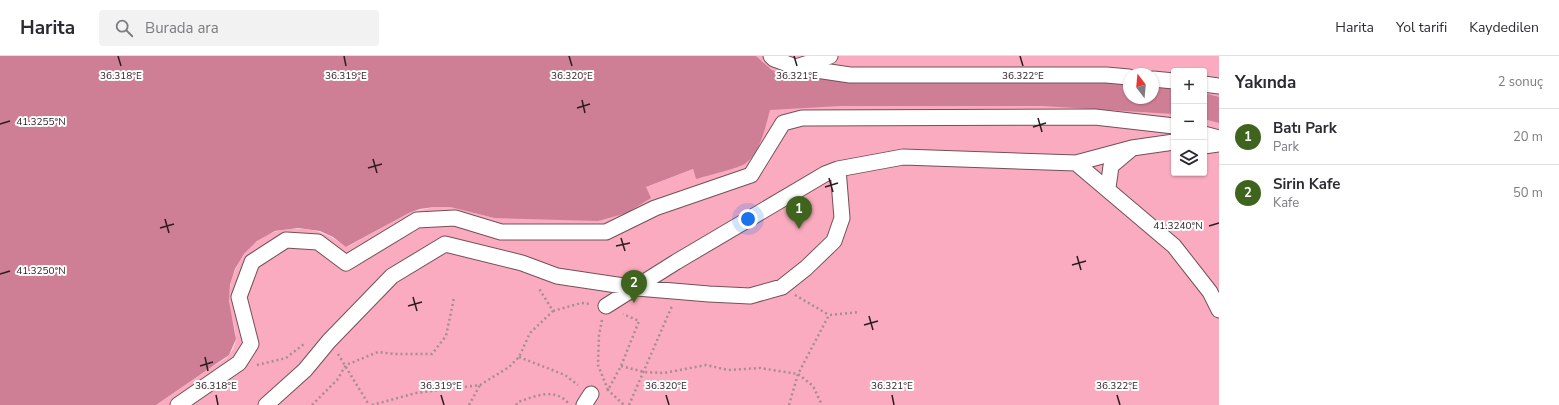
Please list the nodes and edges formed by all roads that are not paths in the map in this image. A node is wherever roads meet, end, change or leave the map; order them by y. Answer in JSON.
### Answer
{"nodes":[{"id":1,"x":772,"y":56,"type":"edge"},
{"id":2,"x":830,"y":56,"type":"edge"},
{"id":3,"x":796,"y":67,"type":"junction"},
{"id":4,"x":1123,"y":76,"type":"edge"},
{"id":5,"x":1159,"y":80,"type":"edge"},
{"id":6,"x":1171,"y":81,"type":"edge"},
{"id":7,"x":1207,"y":84,"type":"edge"},
{"id":8,"x":1219,"y":86,"type":"edge"},
{"id":9,"x":1171,"y":126,"type":"edge"},
{"id":10,"x":1207,"y":135,"type":"edge"},
{"id":11,"x":1219,"y":138,"type":"edge"},
{"id":12,"x":1171,"y":142,"type":"edge"},
{"id":13,"x":1219,"y":144,"type":"edge"},
{"id":14,"x":1207,"y":146,"type":"edge"},
{"id":15,"x":1132,"y":148,"type":"junction"},
{"id":16,"x":1076,"y":163,"type":"junction"},
{"id":17,"x":838,"y":169,"type":"junction"},
{"id":18,"x":1108,"y":188,"type":"junction"},
{"id":19,"x":637,"y":288,"type":"junction"},
{"id":20,"x":606,"y":306,"type":"road end"},
{"id":21,"x":1219,"y":310,"type":"edge"},
{"id":22,"x":178,"y":405,"type":"edge"},
{"id":23,"x":266,"y":405,"type":"edge"}],
"edges":[{"from":1,"to":3,"type":"street"},
{"from":2,"to":3,"type":"street"},
{"from":3,"to":4,"type":"street"},
{"from":5,"to":6,"type":"street"},
{"from":7,"to":8,"type":"street"},
{"from":9,"to":22,"type":"street"},
{"from":10,"to":11,"type":"street"},
{"from":12,"to":15,"type":"street"},
{"from":13,"to":14,"type":"street"},
{"from":15,"to":16,"type":"street"},
{"from":15,"to":18,"type":"street"},
{"from":16,"to":17,"type":"street"},
{"from":16,"to":18,"type":"street"},
{"from":17,"to":19,"type":"street"},
{"from":17,"to":19,"type":"street"},
{"from":18,"to":21,"type":"street"},
{"from":19,"to":20,"type":"street"},
{"from":19,"to":23,"type":"street"}]}
